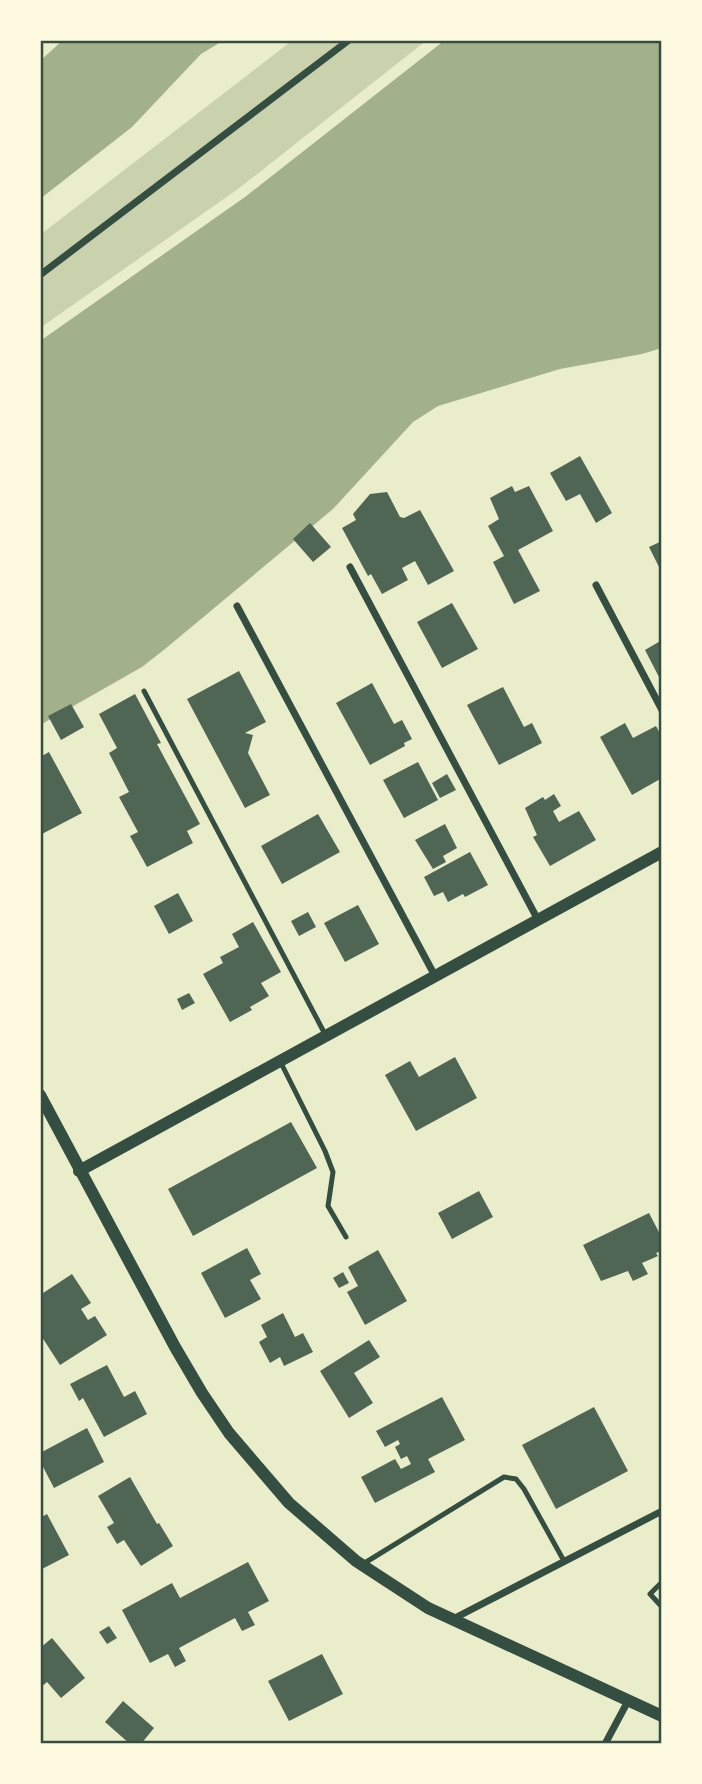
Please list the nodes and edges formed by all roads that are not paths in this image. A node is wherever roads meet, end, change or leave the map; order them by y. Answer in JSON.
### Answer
{"nodes":[{"id":1,"x":349,"y":40,"type":"edge"},
{"id":2,"x":40,"y":275,"type":"edge"},
{"id":3,"x":350,"y":567,"type":"dead end"},
{"id":4,"x":596,"y":585,"type":"dead end"},
{"id":5,"x":237,"y":606,"type":"dead end"},
{"id":6,"x":144,"y":691,"type":"dead end"},
{"id":7,"x":662,"y":710,"type":"edge"},
{"id":8,"x":662,"y":852,"type":"edge"},
{"id":9,"x":538,"y":920,"type":"junction"},
{"id":10,"x":435,"y":976,"type":"junction"},
{"id":11,"x":326,"y":1036,"type":"junction"},
{"id":12,"x":280,"y":1061,"type":"junction"},
{"id":13,"x":40,"y":1095,"type":"edge"},
{"id":14,"x":79,"y":1171,"type":"junction"},
{"id":15,"x":346,"y":1237,"type":"dead end"},
{"id":16,"x":662,"y":1511,"type":"edge"},
{"id":17,"x":564,"y":1561,"type":"junction"},
{"id":18,"x":362,"y":1564,"type":"junction"},
{"id":19,"x":662,"y":1583,"type":"edge"},
{"id":20,"x":662,"y":1607,"type":"edge"},
{"id":21,"x":450,"y":1620,"type":"junction"},
{"id":22,"x":628,"y":1701,"type":"junction"},
{"id":23,"x":662,"y":1716,"type":"edge"},
{"id":24,"x":605,"y":1744,"type":"edge"}],
"edges":[{"from":1,"to":2,"type":"street"},
{"from":3,"to":9,"type":"street"},
{"from":4,"to":7,"type":"street"},
{"from":5,"to":10,"type":"street"},
{"from":6,"to":11,"type":"lane"},
{"from":8,"to":9,"type":"street"},
{"from":9,"to":10,"type":"street"},
{"from":10,"to":11,"type":"street"},
{"from":11,"to":12,"type":"street"},
{"from":12,"to":14,"type":"street"},
{"from":12,"to":15,"type":"lane"},
{"from":13,"to":14,"type":"street"},
{"from":14,"to":18,"type":"street"},
{"from":16,"to":17,"type":"street"},
{"from":17,"to":18,"type":"lane"},
{"from":17,"to":21,"type":"street"},
{"from":18,"to":21,"type":"street"},
{"from":19,"to":20,"type":"lane"},
{"from":21,"to":22,"type":"street"},
{"from":22,"to":23,"type":"street"},
{"from":22,"to":24,"type":"street"}]}
